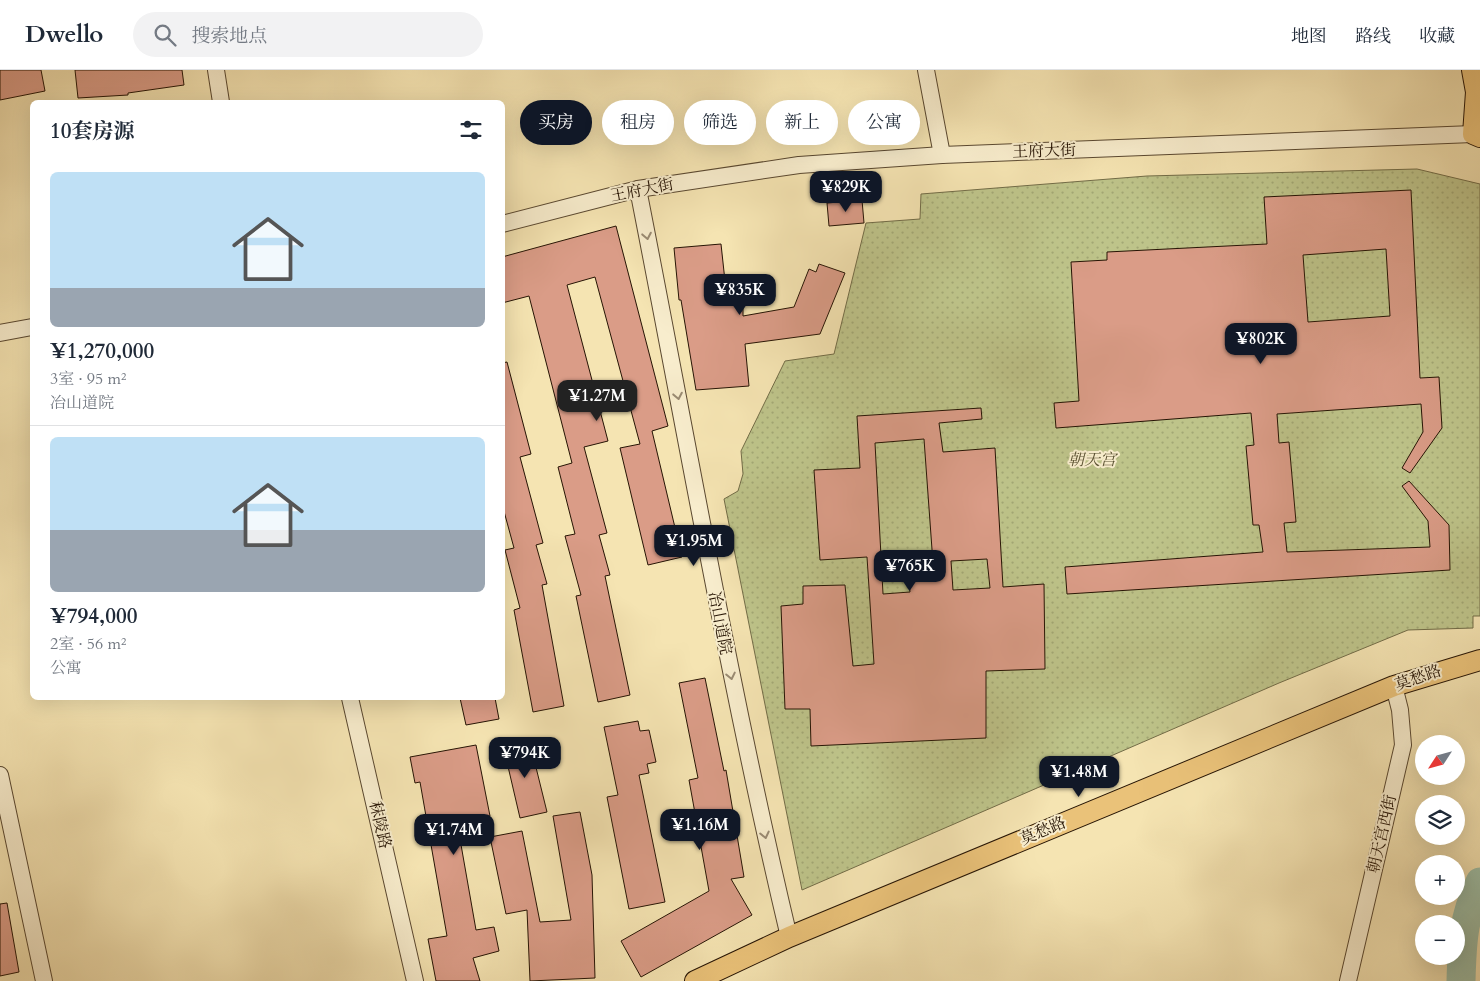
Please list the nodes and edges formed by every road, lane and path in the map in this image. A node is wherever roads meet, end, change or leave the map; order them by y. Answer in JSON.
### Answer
{"nodes":[{"id":1,"x":216,"y":70,"type":"edge"},
{"id":2,"x":926,"y":70,"type":"edge"},
{"id":3,"x":1472,"y":70,"type":"edge"},
{"id":4,"x":222,"y":100,"type":"edge"},
{"id":5,"x":1476,"y":135,"type":"edge"},
{"id":6,"x":942,"y":155,"type":"junction"},
{"id":7,"x":638,"y":189,"type":"junction"},
{"id":8,"x":505,"y":223,"type":"edge"},
{"id":9,"x":30,"y":327,"type":"edge"},
{"id":10,"x":0,"y":333,"type":"edge"},
{"id":11,"x":1480,"y":660,"type":"edge"},
{"id":12,"x":1394,"y":686,"type":"junction"},
{"id":13,"x":350,"y":700,"type":"edge"},
{"id":14,"x":0,"y":775,"type":"edge"},
{"id":15,"x":789,"y":937,"type":"junction"},
{"id":16,"x":44,"y":981,"type":"edge"},
{"id":17,"x":415,"y":981,"type":"edge"},
{"id":18,"x":695,"y":981,"type":"edge"},
{"id":19,"x":1348,"y":981,"type":"edge"}],
"edges":[{"from":1,"to":4,"type":"street"},
{"from":2,"to":6,"type":"street"},
{"from":3,"to":5,"type":"main road"},
{"from":5,"to":6,"type":"street","name":"王府大街"},
{"from":6,"to":7,"type":"street","name":"王府大街"},
{"from":7,"to":8,"type":"street","name":"王府大街"},
{"from":7,"to":15,"type":"street","name":"冶山道院","one_way":true},
{"from":9,"to":10,"type":"street"},
{"from":11,"to":12,"type":"main road","name":"莫愁路"},
{"from":12,"to":15,"type":"main road","name":"莫愁路"},
{"from":12,"to":19,"type":"street","name":"朝天宫西街"},
{"from":13,"to":17,"type":"street","name":"秣陵路"},
{"from":14,"to":16,"type":"street"},
{"from":15,"to":18,"type":"main road","name":"莫愁路"}]}
